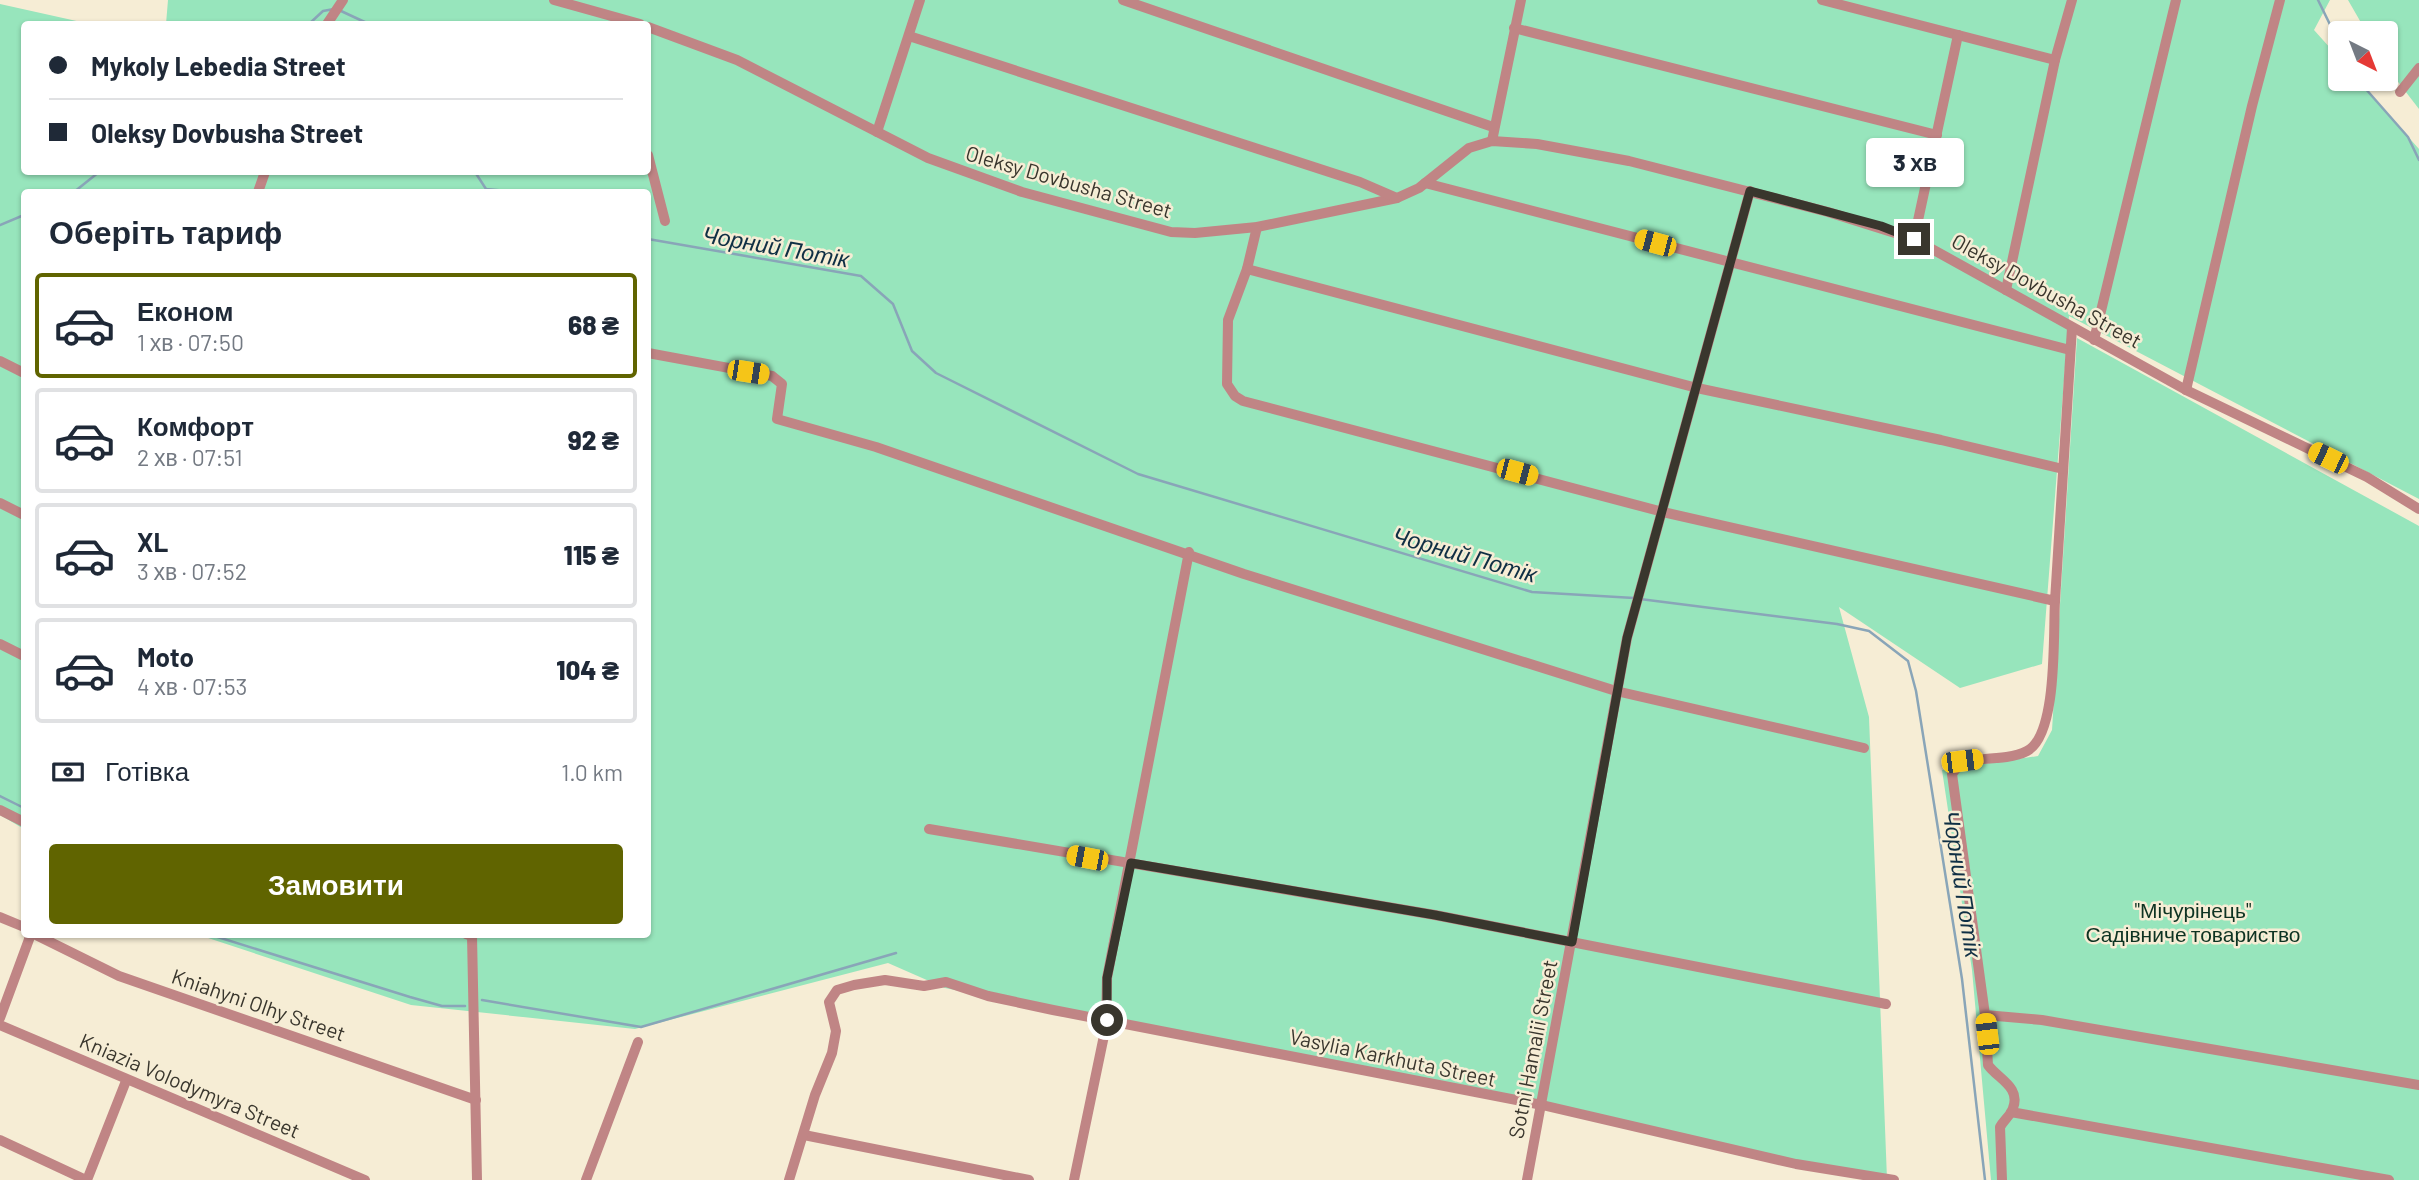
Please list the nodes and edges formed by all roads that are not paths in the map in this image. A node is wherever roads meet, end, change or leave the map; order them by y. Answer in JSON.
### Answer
{"nodes":[{"id":1,"x":554,"y":0,"type":"edge"},
{"id":2,"x":920,"y":0,"type":"edge"},
{"id":3,"x":1123,"y":0,"type":"edge"},
{"id":4,"x":1521,"y":0,"type":"edge"},
{"id":5,"x":1822,"y":0,"type":"edge"},
{"id":6,"x":2071,"y":0,"type":"edge"},
{"id":7,"x":2176,"y":0,"type":"edge"},
{"id":8,"x":2280,"y":0,"type":"edge"},
{"id":9,"x":342,"y":1,"type":"edge"},
{"id":10,"x":610,"y":20,"type":"edge"},
{"id":11,"x":329,"y":21,"type":"edge"},
{"id":12,"x":651,"y":28,"type":"edge"},
{"id":13,"x":1514,"y":28,"type":"junction"},
{"id":14,"x":1958,"y":35,"type":"junction"},
{"id":15,"x":909,"y":36,"type":"junction"},
{"id":16,"x":2055,"y":60,"type":"junction"},
{"id":17,"x":2419,"y":68,"type":"edge"},
{"id":18,"x":2400,"y":92,"type":"dead end"},
{"id":19,"x":1493,"y":127,"type":"junction"},
{"id":20,"x":877,"y":132,"type":"junction"},
{"id":21,"x":1937,"y":135,"type":"junction"},
{"id":22,"x":1492,"y":141,"type":"junction"},
{"id":23,"x":651,"y":166,"type":"edge"},
{"id":24,"x":1425,"y":183,"type":"junction"},
{"id":25,"x":1750,"y":191,"type":"junction"},
{"id":26,"x":1397,"y":198,"type":"junction"},
{"id":27,"x":666,"y":221,"type":"dead end"},
{"id":28,"x":1257,"y":228,"type":"junction"},
{"id":29,"x":1914,"y":239,"type":"junction"},
{"id":30,"x":1732,"y":263,"type":"junction"},
{"id":31,"x":1247,"y":269,"type":"junction"},
{"id":32,"x":2006,"y":289,"type":"junction"},
{"id":33,"x":2072,"y":328,"type":"junction"},
{"id":34,"x":2094,"y":340,"type":"junction"},
{"id":35,"x":2070,"y":349,"type":"junction"},
{"id":36,"x":651,"y":354,"type":"edge"},
{"id":37,"x":0,"y":360,"type":"edge"},
{"id":38,"x":21,"y":371,"type":"edge"},
{"id":39,"x":1697,"y":388,"type":"junction"},
{"id":40,"x":2186,"y":390,"type":"junction"},
{"id":41,"x":2063,"y":469,"type":"junction"},
{"id":42,"x":0,"y":503,"type":"edge"},
{"id":43,"x":2419,"y":509,"type":"edge"},
{"id":44,"x":1663,"y":512,"type":"junction"},
{"id":45,"x":21,"y":514,"type":"edge"},
{"id":46,"x":1189,"y":552,"type":"junction"},
{"id":47,"x":2055,"y":601,"type":"junction"},
{"id":48,"x":0,"y":643,"type":"edge"},
{"id":49,"x":21,"y":654,"type":"edge"},
{"id":50,"x":1616,"y":691,"type":"junction"},
{"id":51,"x":1864,"y":748,"type":"dead end"},
{"id":52,"x":0,"y":810,"type":"edge"},
{"id":53,"x":21,"y":820,"type":"edge"},
{"id":54,"x":929,"y":829,"type":"dead end"},
{"id":55,"x":1131,"y":863,"type":"junction"},
{"id":56,"x":0,"y":917,"type":"edge"},
{"id":57,"x":21,"y":926,"type":"edge"},
{"id":58,"x":30,"y":938,"type":"edge"},
{"id":59,"x":40,"y":938,"type":"edge"},
{"id":60,"x":472,"y":938,"type":"edge"},
{"id":61,"x":1572,"y":942,"type":"junction"},
{"id":62,"x":1886,"y":1004,"type":"dead end"},
{"id":63,"x":1985,"y":1015,"type":"junction"},
{"id":64,"x":0,"y":1018,"type":"edge"},
{"id":65,"x":1107,"y":1020,"type":"junction"},
{"id":66,"x":0,"y":1025,"type":"edge"},
{"id":67,"x":638,"y":1042,"type":"dead end"},
{"id":68,"x":126,"y":1081,"type":"junction"},
{"id":69,"x":2419,"y":1085,"type":"edge"},
{"id":70,"x":476,"y":1100,"type":"junction"},
{"id":71,"x":1542,"y":1105,"type":"junction"},
{"id":72,"x":2011,"y":1112,"type":"junction"},
{"id":73,"x":804,"y":1135,"type":"junction"},
{"id":74,"x":0,"y":1140,"type":"edge"},
{"id":75,"x":86,"y":1180,"type":"edge"},
{"id":76,"x":365,"y":1180,"type":"edge"},
{"id":77,"x":477,"y":1180,"type":"edge"},
{"id":78,"x":586,"y":1180,"type":"edge"},
{"id":79,"x":789,"y":1180,"type":"edge"},
{"id":80,"x":1029,"y":1180,"type":"edge"},
{"id":81,"x":1074,"y":1180,"type":"edge"},
{"id":82,"x":1527,"y":1180,"type":"edge"},
{"id":83,"x":1894,"y":1180,"type":"edge"},
{"id":84,"x":2003,"y":1180,"type":"edge"},
{"id":85,"x":2389,"y":1180,"type":"edge"}],
"edges":[{"from":1,"to":10,"type":"street"},
{"from":2,"to":15,"type":"street"},
{"from":3,"to":19,"type":"street"},
{"from":4,"to":13,"type":"street"},
{"from":5,"to":14,"type":"street"},
{"from":6,"to":16,"type":"street"},
{"from":7,"to":34,"type":"street"},
{"from":8,"to":40,"type":"street"},
{"from":9,"to":11,"type":"street"},
{"from":12,"to":20,"type":"street","name":"Oleksy Dovbusha Street"},
{"from":13,"to":19,"type":"street"},
{"from":13,"to":21,"type":"street"},
{"from":14,"to":16,"type":"street"},
{"from":14,"to":21,"type":"street"},
{"from":15,"to":20,"type":"street"},
{"from":15,"to":26,"type":"street"},
{"from":16,"to":32,"type":"street"},
{"from":17,"to":18,"type":"street"},
{"from":19,"to":22,"type":"street"},
{"from":20,"to":28,"type":"street","name":"Oleksy Dovbusha Street"},
{"from":21,"to":29,"type":"street"},
{"from":22,"to":24,"type":"street","name":"Oleksy Dovbusha Street"},
{"from":22,"to":25,"type":"street","name":"Oleksy Dovbusha Street"},
{"from":23,"to":27,"type":"street"},
{"from":24,"to":26,"type":"street","name":"Oleksy Dovbusha Street"},
{"from":24,"to":30,"type":"street"},
{"from":25,"to":29,"type":"street","name":"Oleksy Dovbusha Street"},
{"from":25,"to":30,"type":"street","name":"Sotni Hamalii Street"},
{"from":26,"to":28,"type":"street","name":"Oleksy Dovbusha Street"},
{"from":28,"to":31,"type":"street"},
{"from":29,"to":32,"type":"street","name":"Oleksy Dovbusha Street"},
{"from":30,"to":35,"type":"street"},
{"from":30,"to":39,"type":"street","name":"Sotni Hamalii Street"},
{"from":31,"to":39,"type":"street"},
{"from":31,"to":44,"type":"street"},
{"from":32,"to":33,"type":"street","name":"Oleksy Dovbusha Street"},
{"from":33,"to":34,"type":"street","name":"Oleksy Dovbusha Street"},
{"from":33,"to":35,"type":"street"},
{"from":34,"to":40,"type":"street","name":"Oleksy Dovbusha Street"},
{"from":35,"to":41,"type":"street"},
{"from":36,"to":46,"type":"street"},
{"from":37,"to":38,"type":"street"},
{"from":39,"to":41,"type":"street"},
{"from":39,"to":44,"type":"street","name":"Sotni Hamalii Street"},
{"from":40,"to":43,"type":"street","name":"Oleksy Dovbusha Street"},
{"from":41,"to":47,"type":"street"},
{"from":42,"to":45,"type":"street"},
{"from":44,"to":47,"type":"street"},
{"from":44,"to":50,"type":"street","name":"Sotni Hamalii Street"},
{"from":46,"to":50,"type":"street"},
{"from":46,"to":55,"type":"street"},
{"from":47,"to":63,"type":"street"},
{"from":48,"to":49,"type":"street"},
{"from":50,"to":51,"type":"street"},
{"from":50,"to":61,"type":"street","name":"Sotni Hamalii Street"},
{"from":52,"to":53,"type":"street"},
{"from":54,"to":55,"type":"street"},
{"from":55,"to":61,"type":"street"},
{"from":55,"to":65,"type":"street"},
{"from":56,"to":57,"type":"street"},
{"from":58,"to":64,"type":"street"},
{"from":59,"to":70,"type":"street","name":"Kniahyni Olhy Street"},
{"from":60,"to":70,"type":"street"},
{"from":61,"to":62,"type":"street"},
{"from":61,"to":71,"type":"street","name":"Sotni Hamalii Street"},
{"from":63,"to":69,"type":"street"},
{"from":63,"to":72,"type":"street"},
{"from":65,"to":71,"type":"street","name":"Vasylia Karkhuta Street"},
{"from":65,"to":73,"type":"street","name":"Vasylia Karkhuta Street"},
{"from":65,"to":81,"type":"street"},
{"from":66,"to":68,"type":"street","name":"Kniazia Volodymyra Street"},
{"from":67,"to":78,"type":"street"},
{"from":68,"to":75,"type":"street"},
{"from":68,"to":76,"type":"street","name":"Kniazia Volodymyra Street"},
{"from":70,"to":77,"type":"street"},
{"from":71,"to":82,"type":"street","name":"Sotni Hamalii Street"},
{"from":71,"to":83,"type":"street","name":"Vasylia Karkhuta Street"},
{"from":72,"to":84,"type":"street"},
{"from":72,"to":85,"type":"street"},
{"from":73,"to":79,"type":"street"},
{"from":73,"to":80,"type":"street"},
{"from":74,"to":75,"type":"street"}]}
